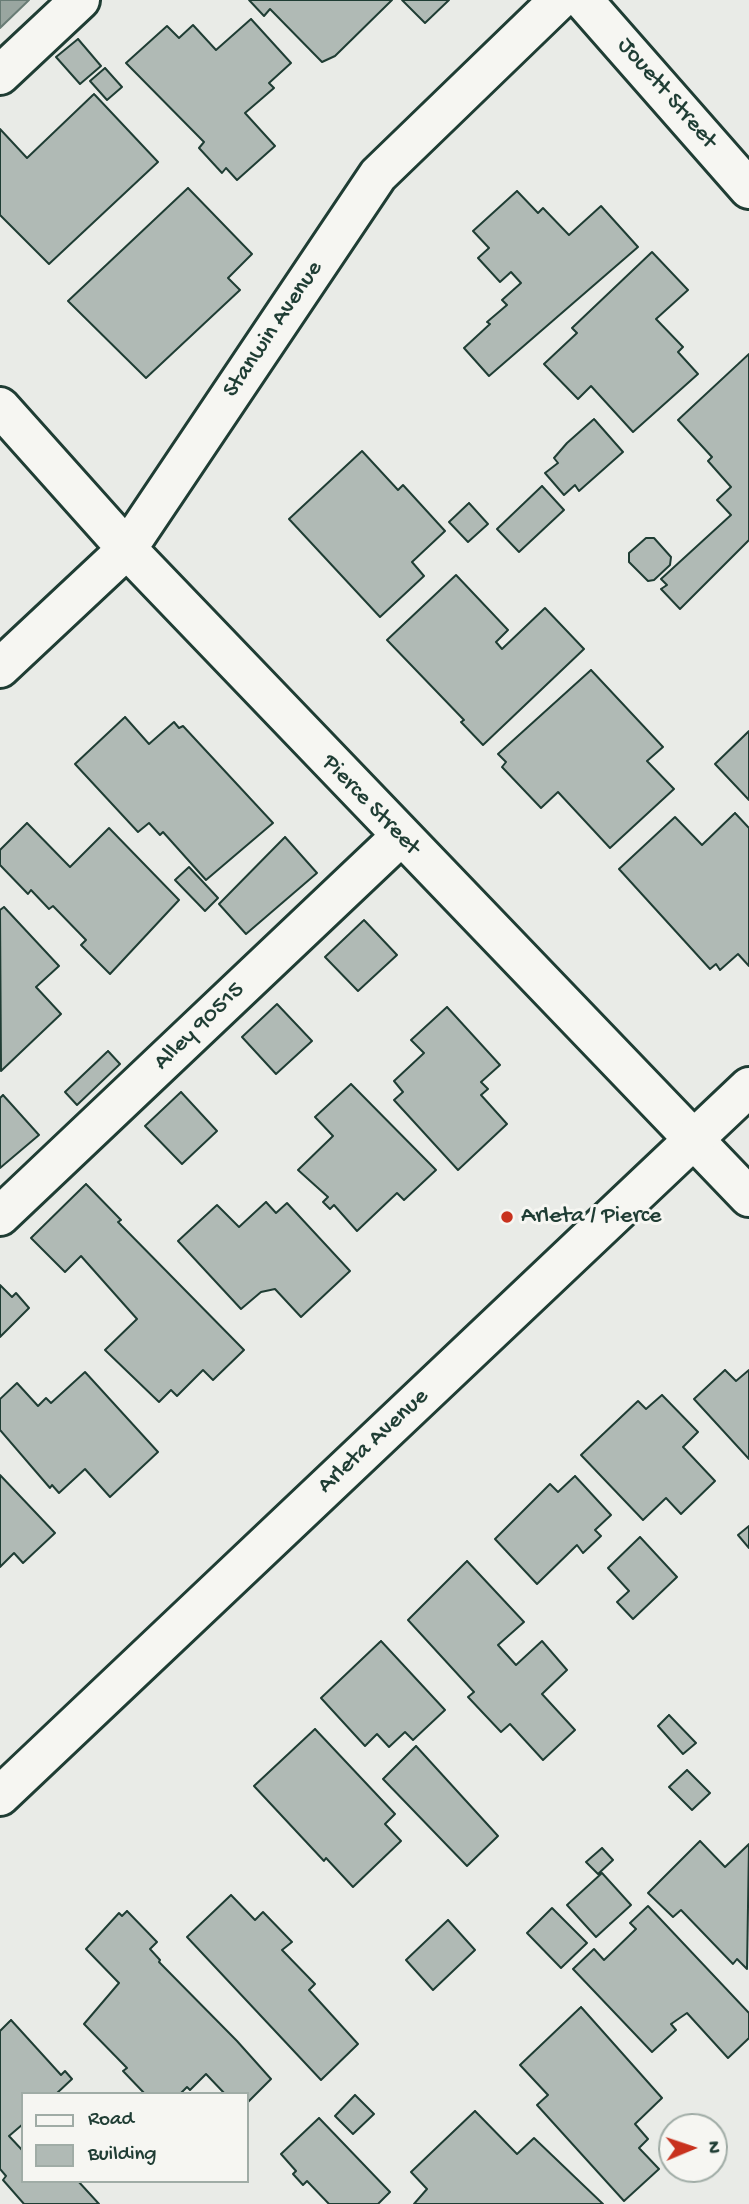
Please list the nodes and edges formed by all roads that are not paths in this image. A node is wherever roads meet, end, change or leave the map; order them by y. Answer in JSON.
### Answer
{"nodes":[{"id":1,"x":80,"y":0,"type":"edge"},
{"id":2,"x":559,"y":0,"type":"edge"},
{"id":3,"x":583,"y":0,"type":"edge"},
{"id":4,"x":0,"y":75,"type":"edge"},
{"id":5,"x":749,"y":189,"type":"edge"},
{"id":6,"x":0,"y":407,"type":"edge"},
{"id":7,"x":127,"y":550,"type":"junction"},
{"id":8,"x":0,"y":668,"type":"edge"},
{"id":9,"x":400,"y":837,"type":"junction"},
{"id":10,"x":749,"y":1087,"type":"edge"},
{"id":11,"x":694,"y":1138,"type":"junction"},
{"id":12,"x":749,"y":1198,"type":"edge"},
{"id":13,"x":0,"y":1216,"type":"edge"},
{"id":14,"x":0,"y":1796,"type":"edge"}],
"edges":[{"from":1,"to":4,"type":"street"},
{"from":2,"to":7,"type":"street","name":"Stanwin Avenue"},
{"from":3,"to":5,"type":"street","name":"Jouett Street"},
{"from":6,"to":7,"type":"street","name":"Pierce Street"},
{"from":7,"to":8,"type":"street","name":"Stanwin Avenue"},
{"from":7,"to":9,"type":"street","name":"Pierce Street"},
{"from":9,"to":11,"type":"street","name":"Pierce Street"},
{"from":9,"to":13,"type":"street","name":"Alley 90515"},
{"from":10,"to":11,"type":"street","name":"Arleta Avenue"},
{"from":11,"to":12,"type":"street","name":"Pierce Street"},
{"from":11,"to":14,"type":"street","name":"Arleta Avenue"}]}
